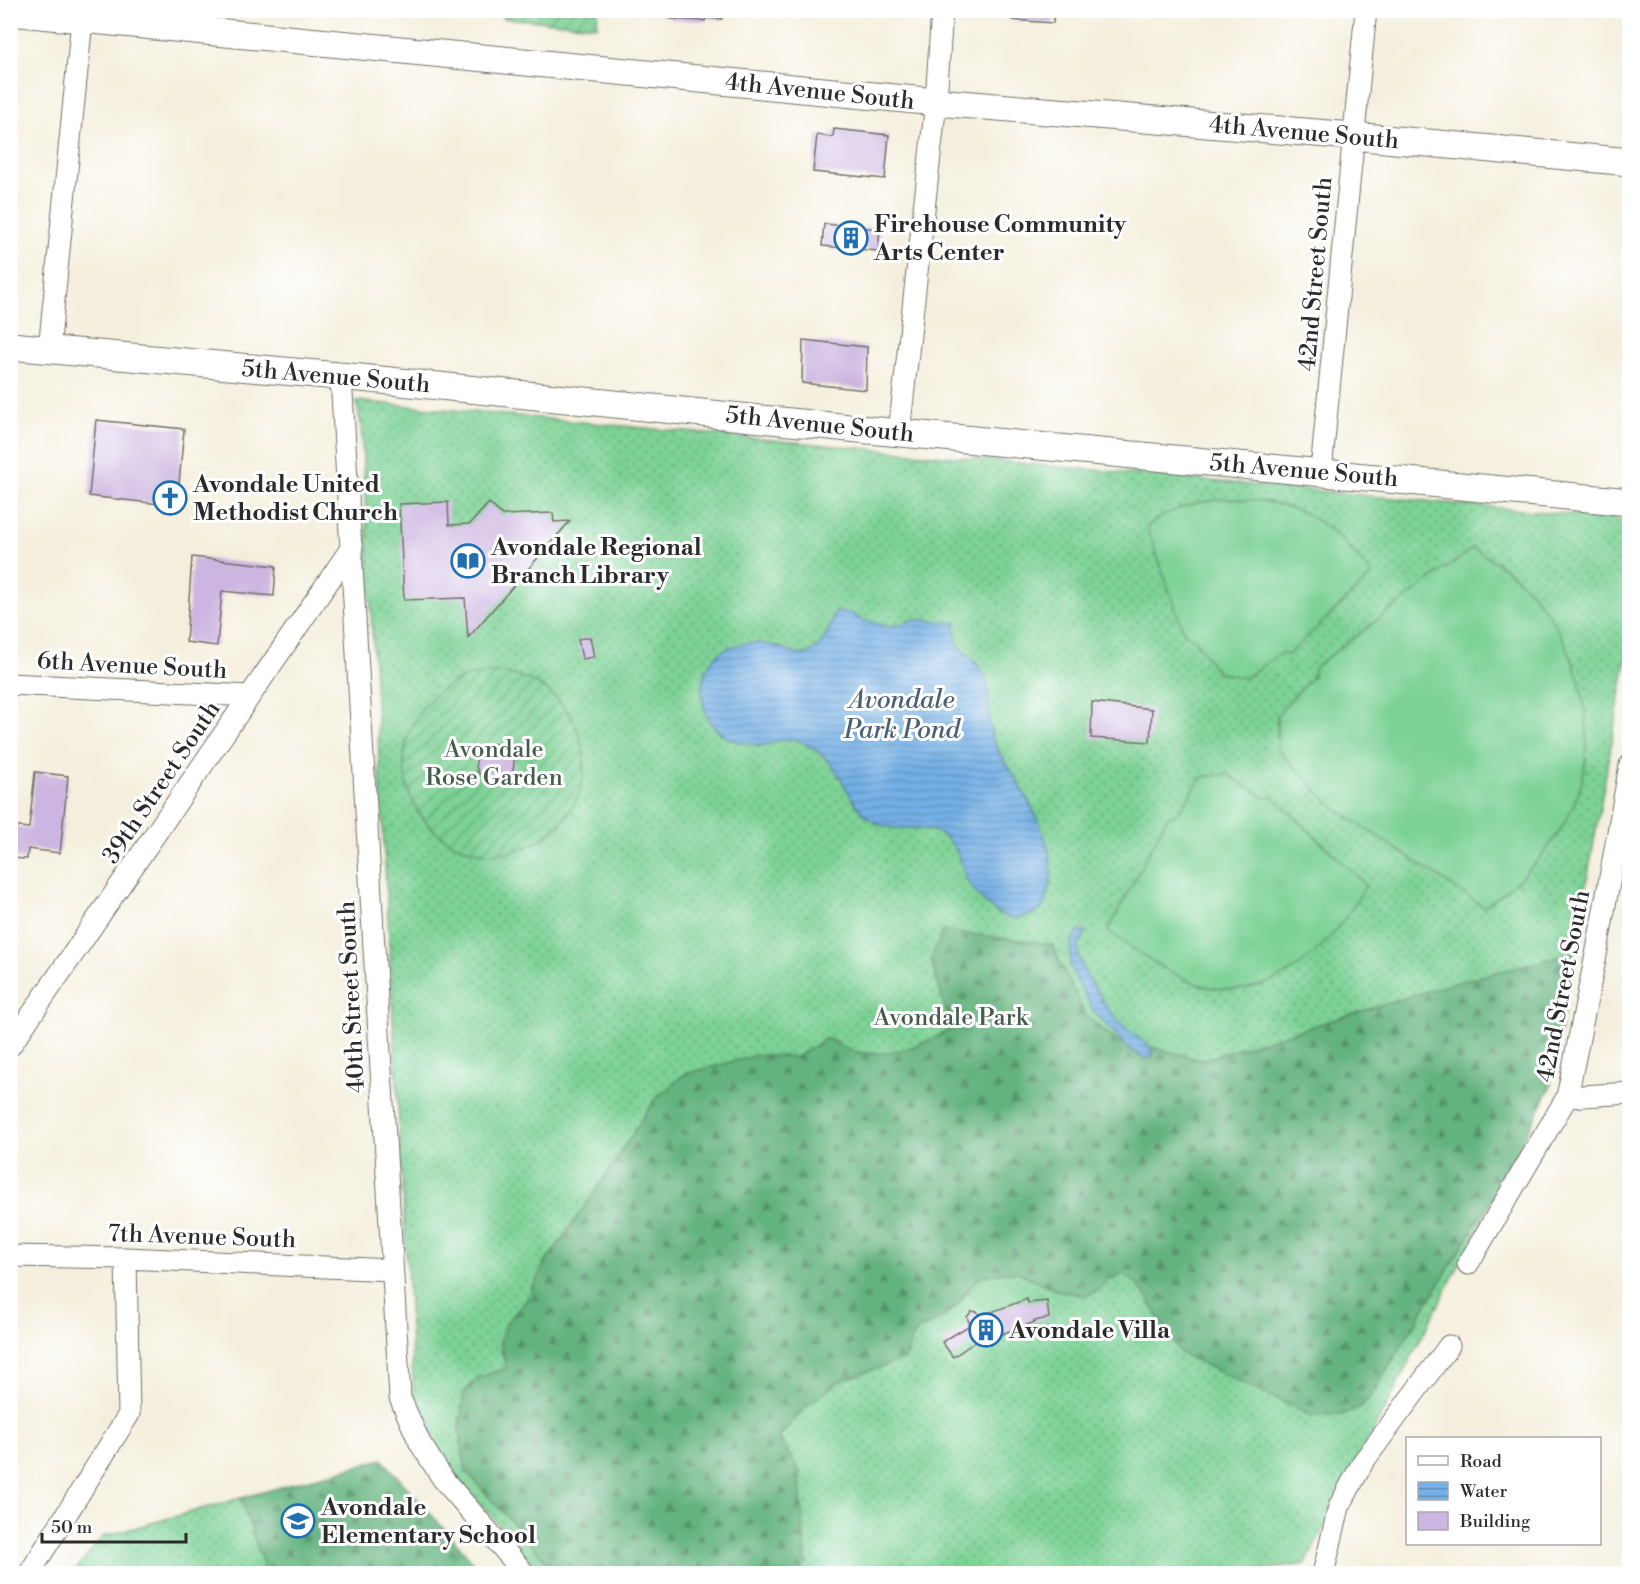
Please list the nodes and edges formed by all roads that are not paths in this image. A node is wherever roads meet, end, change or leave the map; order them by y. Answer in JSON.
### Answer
{"nodes":[{"id":1,"x":942,"y":10,"type":"edge"},
{"id":2,"x":1366,"y":10,"type":"edge"},
{"id":3,"x":10,"y":12,"type":"edge"},
{"id":4,"x":83,"y":15,"type":"edge"},
{"id":5,"x":936,"y":102,"type":"junction"},
{"id":6,"x":1353,"y":136,"type":"junction"},
{"id":7,"x":1629,"y":162,"type":"edge"},
{"id":8,"x":10,"y":346,"type":"edge"},
{"id":9,"x":49,"y":350,"type":"junction"},
{"id":10,"x":341,"y":376,"type":"junction"},
{"id":11,"x":900,"y":432,"type":"junction"},
{"id":12,"x":1321,"y":471,"type":"junction"},
{"id":13,"x":1629,"y":502,"type":"edge"},
{"id":14,"x":352,"y":547,"type":"junction"},
{"id":15,"x":10,"y":684,"type":"edge"},
{"id":16,"x":250,"y":696,"type":"junction"},
{"id":17,"x":1629,"y":765,"type":"edge"},
{"id":18,"x":1626,"y":804,"type":"edge"},
{"id":19,"x":10,"y":1046,"type":"edge"},
{"id":20,"x":1629,"y":1093,"type":"edge"},
{"id":21,"x":1567,"y":1098,"type":"junction"},
{"id":22,"x":10,"y":1256,"type":"edge"},
{"id":23,"x":126,"y":1258,"type":"junction"},
{"id":24,"x":1468,"y":1264,"type":"dead end"},
{"id":25,"x":392,"y":1270,"type":"junction"},
{"id":26,"x":1449,"y":1346,"type":"dead end"},
{"id":27,"x":29,"y":1574,"type":"edge"},
{"id":28,"x":525,"y":1574,"type":"edge"},
{"id":29,"x":1323,"y":1574,"type":"edge"}],
"edges":[{"from":1,"to":5,"type":"street"},
{"from":2,"to":6,"type":"street","name":"42nd Street South"},
{"from":3,"to":4,"type":"street","name":"4th Avenue South"},
{"from":4,"to":5,"type":"street","name":"4th Avenue South"},
{"from":4,"to":9,"type":"street"},
{"from":5,"to":6,"type":"street","name":"4th Avenue South"},
{"from":5,"to":11,"type":"street"},
{"from":6,"to":7,"type":"street","name":"4th Avenue South"},
{"from":6,"to":12,"type":"street","name":"42nd Street South"},
{"from":8,"to":9,"type":"street","name":"5th Avenue South"},
{"from":9,"to":10,"type":"street","name":"5th Avenue South"},
{"from":10,"to":11,"type":"street","name":"5th Avenue South"},
{"from":10,"to":14,"type":"street","name":"40th Street South"},
{"from":11,"to":12,"type":"street","name":"5th Avenue South"},
{"from":12,"to":13,"type":"street","name":"5th Avenue South"},
{"from":14,"to":16,"type":"street","name":"39th Street South"},
{"from":14,"to":25,"type":"street","name":"40th Street South"},
{"from":15,"to":16,"type":"street","name":"6th Avenue South"},
{"from":16,"to":19,"type":"street","name":"39th Street South"},
{"from":17,"to":18,"type":"street","name":"42nd Street South"},
{"from":18,"to":21,"type":"street","name":"42nd Street South"},
{"from":20,"to":21,"type":"street"},
{"from":21,"to":24,"type":"street","name":"42nd Street South"},
{"from":22,"to":23,"type":"street","name":"7th Avenue South"},
{"from":23,"to":25,"type":"street","name":"7th Avenue South"},
{"from":23,"to":27,"type":"street"},
{"from":25,"to":28,"type":"street","name":"40th Street South"},
{"from":26,"to":29,"type":"street"}]}
